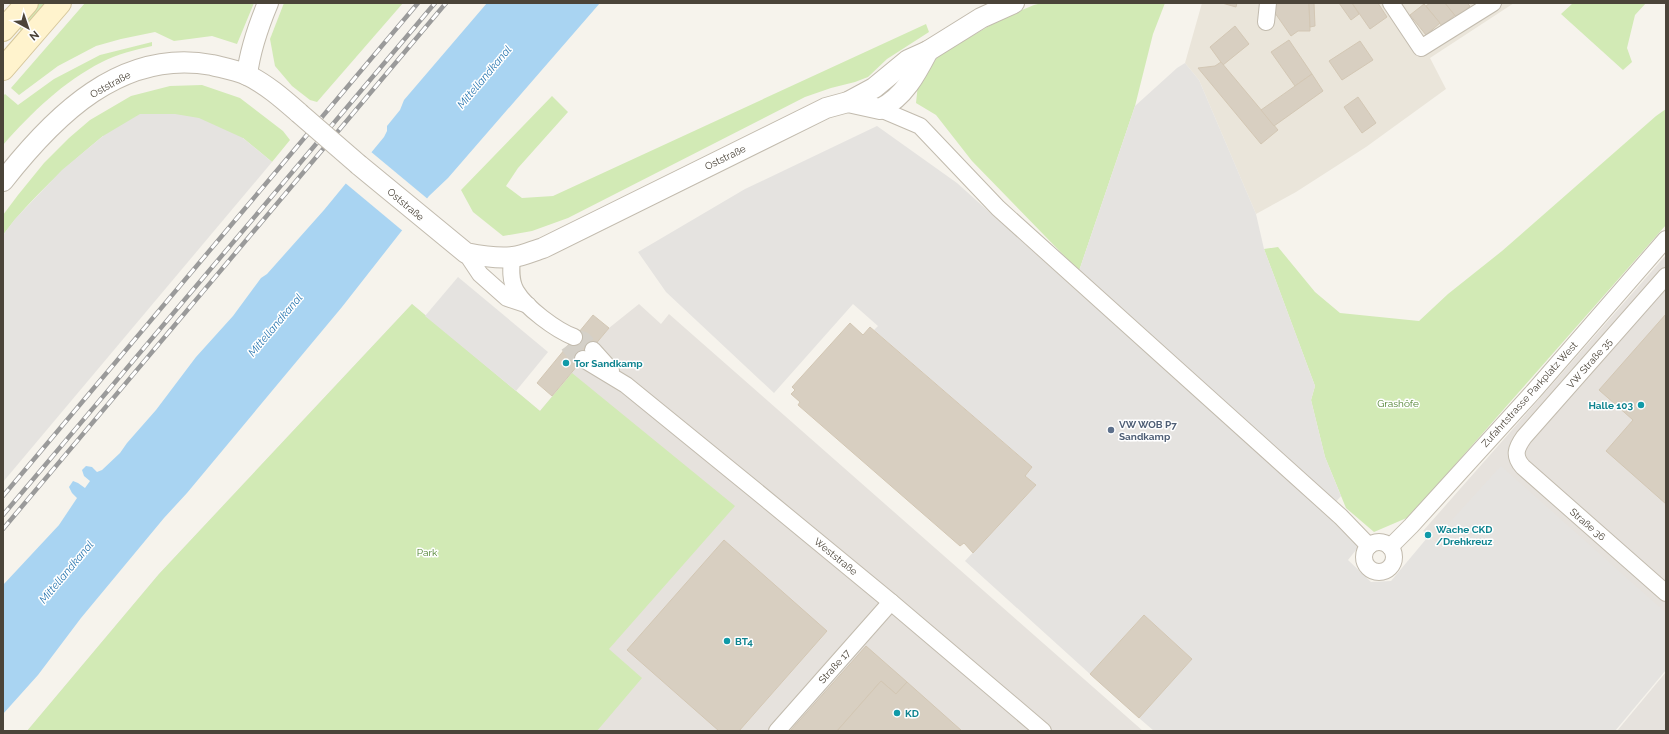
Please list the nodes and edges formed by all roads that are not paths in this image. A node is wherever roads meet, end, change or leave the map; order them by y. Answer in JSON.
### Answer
{"nodes":[{"id":1,"x":27,"y":3,"type":"edge"},
{"id":2,"x":60,"y":3,"type":"edge"},
{"id":3,"x":268,"y":3,"type":"edge"},
{"id":4,"x":1014,"y":3,"type":"edge"},
{"id":5,"x":1268,"y":3,"type":"edge"},
{"id":6,"x":1391,"y":3,"type":"edge"},
{"id":7,"x":1493,"y":3,"type":"edge"},
{"id":8,"x":1266,"y":22,"type":"dead end"},
{"id":9,"x":3,"y":30,"type":"edge"},
{"id":10,"x":928,"y":51,"type":"junction"},
{"id":11,"x":3,"y":69,"type":"edge"},
{"id":12,"x":247,"y":75,"type":"junction"},
{"id":13,"x":848,"y":102,"type":"junction"},
{"id":14,"x":880,"y":109,"type":"junction"},
{"id":15,"x":3,"y":181,"type":"edge"},
{"id":16,"x":1666,"y":239,"type":"edge"},
{"id":17,"x":466,"y":253,"type":"junction"},
{"id":18,"x":512,"y":257,"type":"junction"},
{"id":19,"x":1666,"y":276,"type":"edge"},
{"id":20,"x":529,"y":306,"type":"junction"},
{"id":21,"x":568,"y":338,"type":"tunnel mouth"},
{"id":22,"x":588,"y":355,"type":"tunnel mouth"},
{"id":23,"x":1516,"y":452,"type":"joint"},
{"id":24,"x":1369,"y":546,"type":"junction"},
{"id":25,"x":1390,"y":547,"type":"junction"},
{"id":26,"x":1666,"y":593,"type":"edge"},
{"id":27,"x":891,"y":602,"type":"junction"},
{"id":28,"x":777,"y":731,"type":"edge"},
{"id":29,"x":1043,"y":731,"type":"edge"}],
"edges":[{"from":1,"to":9,"type":"main road"},
{"from":2,"to":11,"type":"main road"},
{"from":3,"to":12,"type":"street"},
{"from":4,"to":10,"type":"street"},
{"from":5,"to":8,"type":"street"},
{"from":6,"to":7,"type":"street"},
{"from":10,"to":13,"type":"street"},
{"from":10,"to":14,"type":"street"},
{"from":12,"to":15,"type":"street","name":"Oststraße"},
{"from":12,"to":17,"type":"street","name":"Oststraße","bridge":true},
{"from":13,"to":14,"type":"street"},
{"from":13,"to":18,"type":"street","name":"Oststraße"},
{"from":14,"to":24,"type":"street"},
{"from":16,"to":25,"type":"street","name":"Zufahrtstrasse Parkplatz West"},
{"from":17,"to":18,"type":"street","name":"Oststraße"},
{"from":17,"to":20,"type":"street"},
{"from":18,"to":20,"type":"street"},
{"from":19,"to":23,"type":"street","name":"VW Straße 35"},
{"from":20,"to":21,"type":"street"},
{"from":22,"to":27,"type":"street","name":"Weststraße"},
{"from":23,"to":26,"type":"street","name":"Straße 36"},
{"from":24,"to":25,"type":"street"},
{"from":24,"to":25,"type":"street"},
{"from":27,"to":28,"type":"street","name":"Straße 17"},
{"from":27,"to":29,"type":"street","name":"Weststraße"}]}
